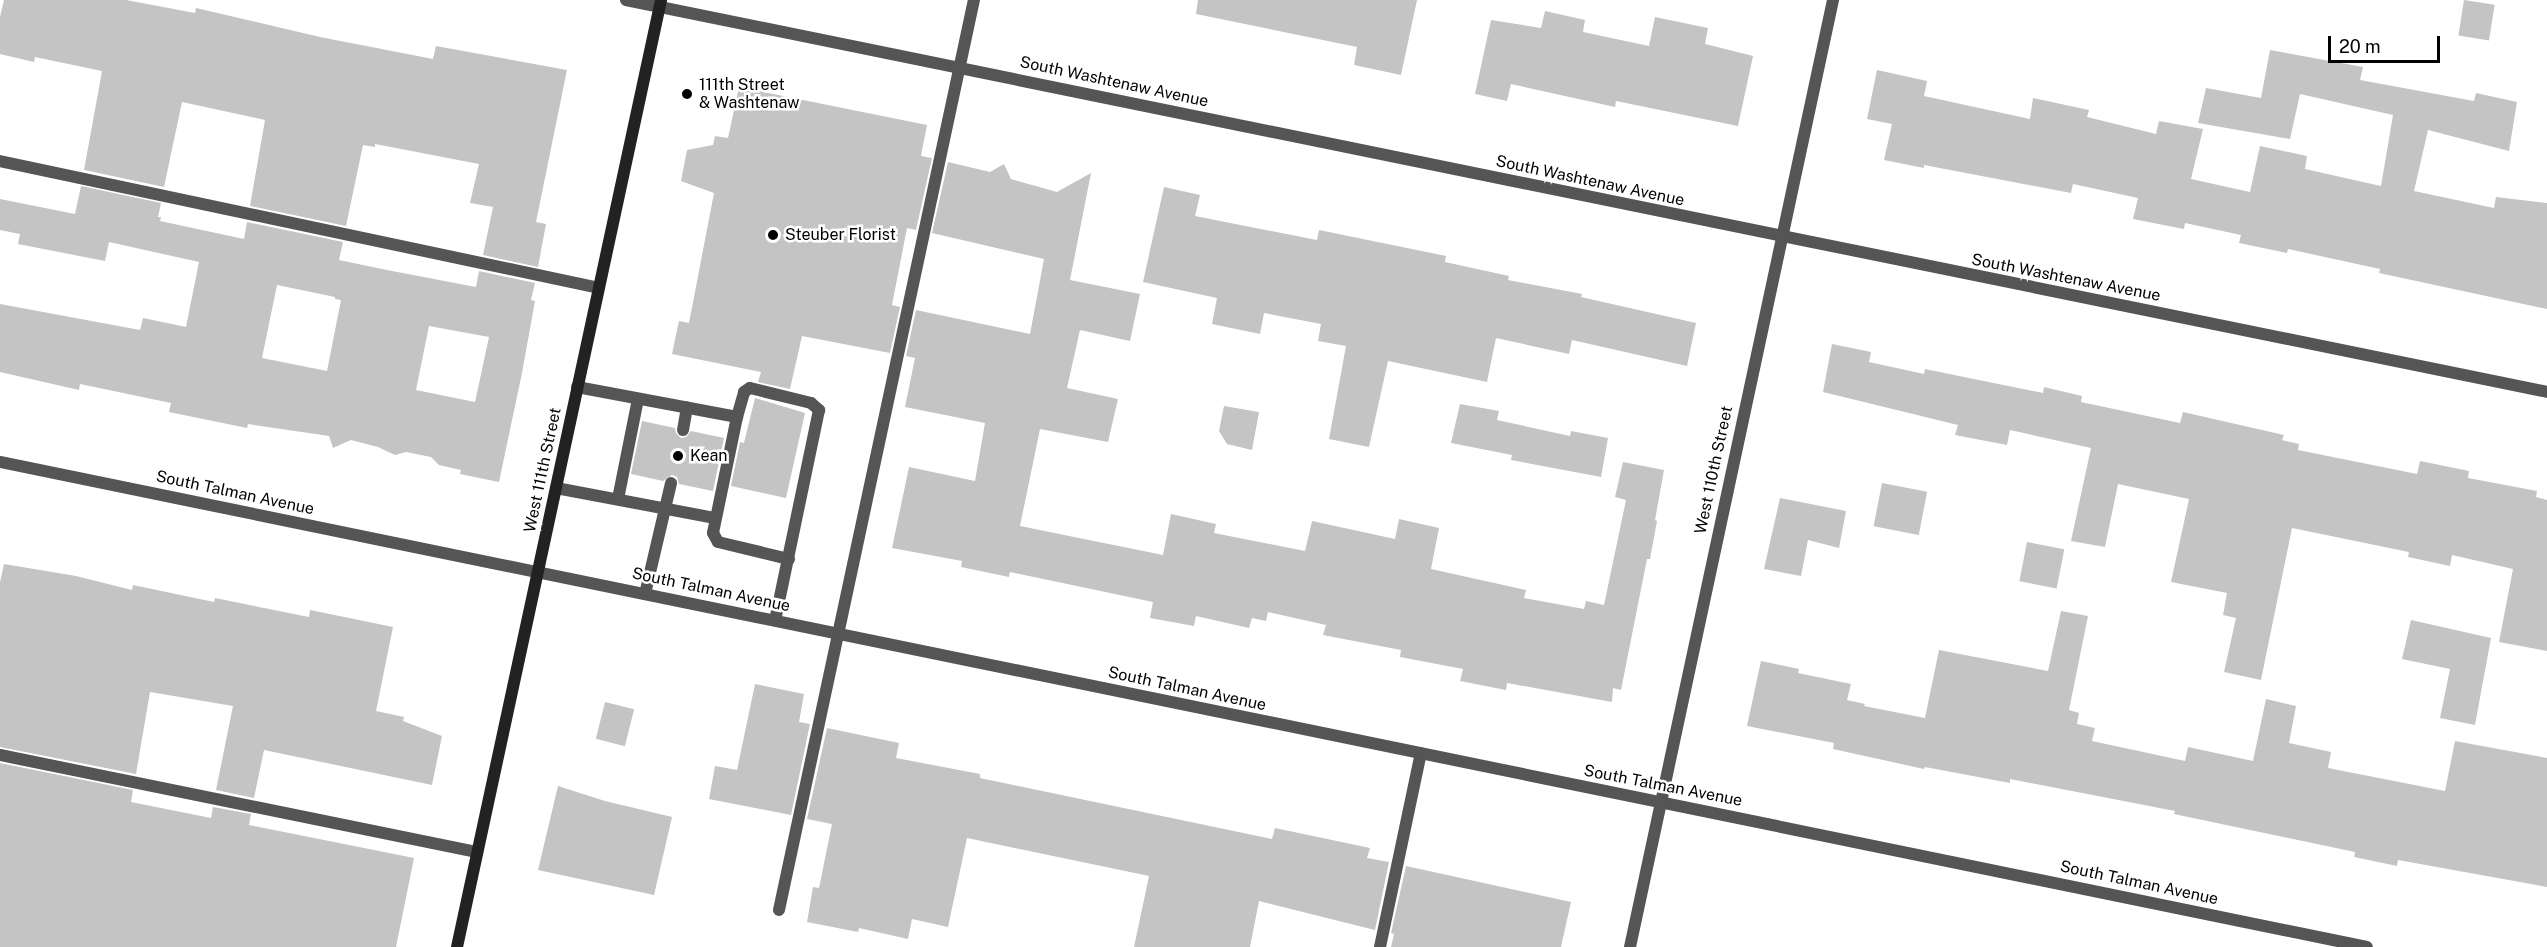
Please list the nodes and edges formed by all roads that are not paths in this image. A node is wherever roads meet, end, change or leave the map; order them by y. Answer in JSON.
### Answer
{"nodes":[{"id":1,"x":626,"y":0,"type":"edge"},
{"id":2,"x":974,"y":0,"type":"edge"},
{"id":3,"x":1833,"y":0,"type":"edge"},
{"id":4,"x":660,"y":3,"type":"edge"},
{"id":5,"x":959,"y":67,"type":"junction"},
{"id":6,"x":0,"y":161,"type":"edge"},
{"id":7,"x":1781,"y":237,"type":"junction"},
{"id":8,"x":598,"y":288,"type":"junction"},
{"id":9,"x":577,"y":387,"type":"junction"},
{"id":10,"x":2547,"y":392,"type":"edge"},
{"id":11,"x":638,"y":399,"type":"junction"},
{"id":12,"x":687,"y":407,"type":"junction"},
{"id":13,"x":737,"y":417,"type":"junction"},
{"id":14,"x":683,"y":430,"type":"dead end"},
{"id":15,"x":0,"y":462,"type":"edge"},
{"id":16,"x":671,"y":483,"type":"dead end"},
{"id":17,"x":556,"y":488,"type":"junction"},
{"id":18,"x":618,"y":499,"type":"junction"},
{"id":19,"x":666,"y":508,"type":"junction"},
{"id":20,"x":715,"y":518,"type":"junction"},
{"id":21,"x":789,"y":559,"type":"junction"},
{"id":22,"x":538,"y":571,"type":"junction"},
{"id":23,"x":645,"y":594,"type":"junction"},
{"id":24,"x":775,"y":620,"type":"junction"},
{"id":25,"x":837,"y":634,"type":"junction"},
{"id":26,"x":1421,"y":753,"type":"junction"},
{"id":27,"x":0,"y":755,"type":"edge"},
{"id":28,"x":1660,"y":802,"type":"junction"},
{"id":29,"x":477,"y":852,"type":"junction"},
{"id":30,"x":779,"y":910,"type":"dead end"},
{"id":31,"x":457,"y":947,"type":"edge"},
{"id":32,"x":1380,"y":947,"type":"edge"},
{"id":33,"x":1630,"y":947,"type":"edge"},
{"id":34,"x":2367,"y":947,"type":"edge"}],
"edges":[{"from":1,"to":4,"type":"street","name":"South Washtenaw Avenue"},
{"from":2,"to":5,"type":"street"},
{"from":3,"to":7,"type":"street","name":"West 110th Street"},
{"from":4,"to":5,"type":"street","name":"South Washtenaw Avenue"},
{"from":4,"to":8,"type":"main road","name":"West 111th Street"},
{"from":5,"to":7,"type":"street","name":"South Washtenaw Avenue"},
{"from":5,"to":25,"type":"street"},
{"from":6,"to":8,"type":"street"},
{"from":7,"to":10,"type":"street","name":"South Washtenaw Avenue"},
{"from":7,"to":28,"type":"street","name":"West 110th Street"},
{"from":8,"to":9,"type":"main road","name":"West 111th Street"},
{"from":9,"to":11,"type":"street"},
{"from":9,"to":17,"type":"main road","name":"West 111th Street"},
{"from":11,"to":12,"type":"street"},
{"from":11,"to":18,"type":"street"},
{"from":12,"to":13,"type":"street"},
{"from":12,"to":14,"type":"street"},
{"from":13,"to":20,"type":"street"},
{"from":13,"to":21,"type":"street"},
{"from":15,"to":22,"type":"street","name":"South Talman Avenue"},
{"from":16,"to":19,"type":"street"},
{"from":17,"to":18,"type":"street"},
{"from":17,"to":22,"type":"main road","name":"West 111th Street"},
{"from":18,"to":19,"type":"street"},
{"from":19,"to":20,"type":"street"},
{"from":19,"to":23,"type":"street"},
{"from":20,"to":21,"type":"street"},
{"from":21,"to":24,"type":"street"},
{"from":22,"to":23,"type":"street","name":"South Talman Avenue"},
{"from":22,"to":29,"type":"main road","name":"West 111th Street"},
{"from":23,"to":24,"type":"street","name":"South Talman Avenue"},
{"from":24,"to":25,"type":"street","name":"South Talman Avenue"},
{"from":25,"to":26,"type":"street","name":"South Talman Avenue"},
{"from":25,"to":30,"type":"street"},
{"from":26,"to":28,"type":"street","name":"South Talman Avenue"},
{"from":26,"to":32,"type":"street"},
{"from":27,"to":29,"type":"street"},
{"from":28,"to":33,"type":"street","name":"West 110th Street"},
{"from":28,"to":34,"type":"street","name":"South Talman Avenue"},
{"from":29,"to":31,"type":"main road","name":"West 111th Street"}]}
